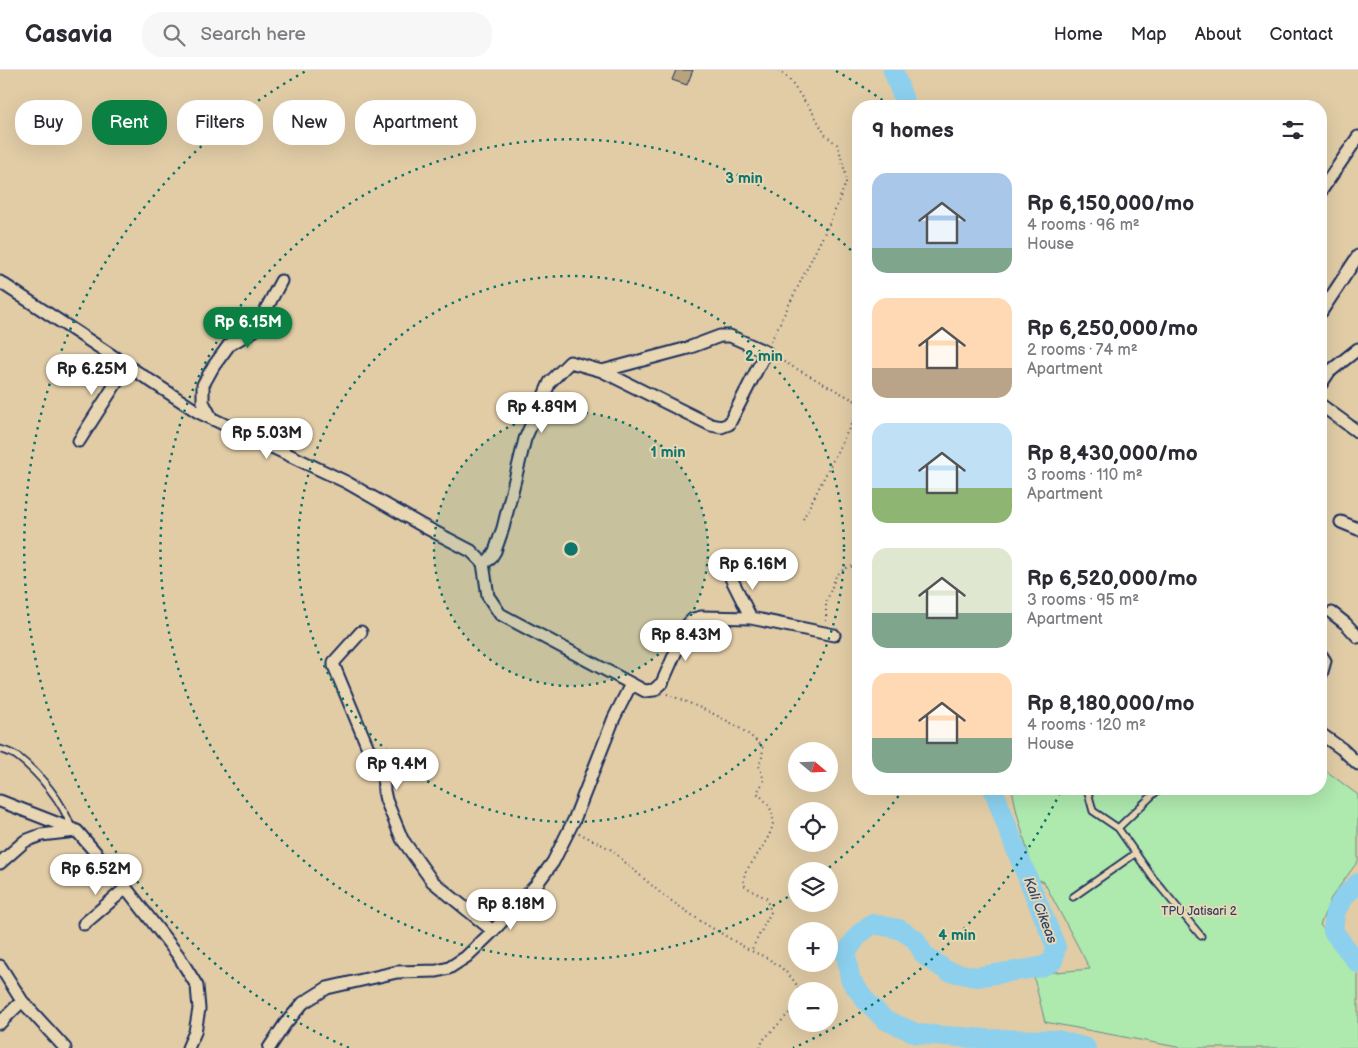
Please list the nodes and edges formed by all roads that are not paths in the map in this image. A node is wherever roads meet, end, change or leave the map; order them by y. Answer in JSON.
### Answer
{"nodes":[{"id":1,"x":1358,"y":137,"type":"edge"},
{"id":2,"x":1327,"y":182,"type":"edge"},
{"id":3,"x":1358,"y":256,"type":"edge"},
{"id":4,"x":281,"y":281,"type":"dead end"},
{"id":5,"x":0,"y":282,"type":"edge"},
{"id":6,"x":1327,"y":303,"type":"edge"},
{"id":7,"x":1358,"y":349,"type":"edge"},
{"id":8,"x":127,"y":366,"type":"junction"},
{"id":9,"x":602,"y":371,"type":"junction"},
{"id":10,"x":1327,"y":375,"type":"edge"},
{"id":11,"x":1327,"y":409,"type":"edge"},
{"id":12,"x":212,"y":419,"type":"junction"},
{"id":13,"x":1358,"y":432,"type":"edge"},
{"id":14,"x":80,"y":441,"type":"dead end"},
{"id":15,"x":1341,"y":522,"type":"dead end"},
{"id":16,"x":1358,"y":529,"type":"edge"},
{"id":17,"x":483,"y":564,"type":"junction"},
{"id":18,"x":730,"y":576,"type":"dead end"},
{"id":19,"x":1332,"y":613,"type":"dead end"},
{"id":20,"x":751,"y":618,"type":"junction"},
{"id":21,"x":361,"y":632,"type":"dead end"},
{"id":22,"x":830,"y":634,"type":"road end"},
{"id":23,"x":1358,"y":637,"type":"edge"},
{"id":24,"x":631,"y":684,"type":"junction"},
{"id":25,"x":1327,"y":738,"type":"edge"},
{"id":26,"x":0,"y":749,"type":"edge"},
{"id":27,"x":1358,"y":764,"type":"edge"},
{"id":28,"x":1088,"y":795,"type":"edge"},
{"id":29,"x":1153,"y":795,"type":"edge"},
{"id":30,"x":0,"y":801,"type":"edge"},
{"id":31,"x":1118,"y":828,"type":"junction"},
{"id":32,"x":75,"y":830,"type":"junction"},
{"id":33,"x":1136,"y":853,"type":"junction"},
{"id":34,"x":0,"y":863,"type":"edge"},
{"id":35,"x":126,"y":888,"type":"junction"},
{"id":36,"x":1073,"y":897,"type":"dead end"},
{"id":37,"x":84,"y":924,"type":"dead end"},
{"id":38,"x":492,"y":931,"type":"junction"},
{"id":39,"x":1201,"y":936,"type":"dead end"},
{"id":40,"x":0,"y":966,"type":"edge"},
{"id":41,"x":22,"y":1001,"type":"junction"},
{"id":42,"x":0,"y":1023,"type":"edge"},
{"id":43,"x":65,"y":1048,"type":"edge"},
{"id":44,"x":188,"y":1048,"type":"edge"},
{"id":45,"x":269,"y":1048,"type":"edge"}],
"edges":[{"from":1,"to":2,"type":"street"},
{"from":3,"to":6,"type":"street"},
{"from":4,"to":12,"type":"street"},
{"from":5,"to":8,"type":"street"},
{"from":7,"to":10,"type":"street"},
{"from":8,"to":12,"type":"street"},
{"from":8,"to":14,"type":"street"},
{"from":9,"to":9,"type":"street"},
{"from":9,"to":17,"type":"street"},
{"from":11,"to":13,"type":"street"},
{"from":12,"to":17,"type":"street"},
{"from":15,"to":16,"type":"street"},
{"from":17,"to":24,"type":"street"},
{"from":18,"to":20,"type":"street"},
{"from":19,"to":23,"type":"street"},
{"from":20,"to":22,"type":"street"},
{"from":20,"to":24,"type":"street"},
{"from":21,"to":38,"type":"street"},
{"from":24,"to":38,"type":"street"},
{"from":25,"to":27,"type":"street"},
{"from":26,"to":32,"type":"lane"},
{"from":28,"to":31,"type":"lane"},
{"from":29,"to":31,"type":"lane"},
{"from":30,"to":32,"type":"street"},
{"from":31,"to":33,"type":"lane"},
{"from":32,"to":34,"type":"street"},
{"from":32,"to":35,"type":"street"},
{"from":33,"to":36,"type":"lane"},
{"from":33,"to":39,"type":"lane"},
{"from":35,"to":37,"type":"street"},
{"from":35,"to":44,"type":"street"},
{"from":38,"to":45,"type":"street"},
{"from":40,"to":41,"type":"street"},
{"from":41,"to":42,"type":"street"},
{"from":41,"to":43,"type":"street"}]}
